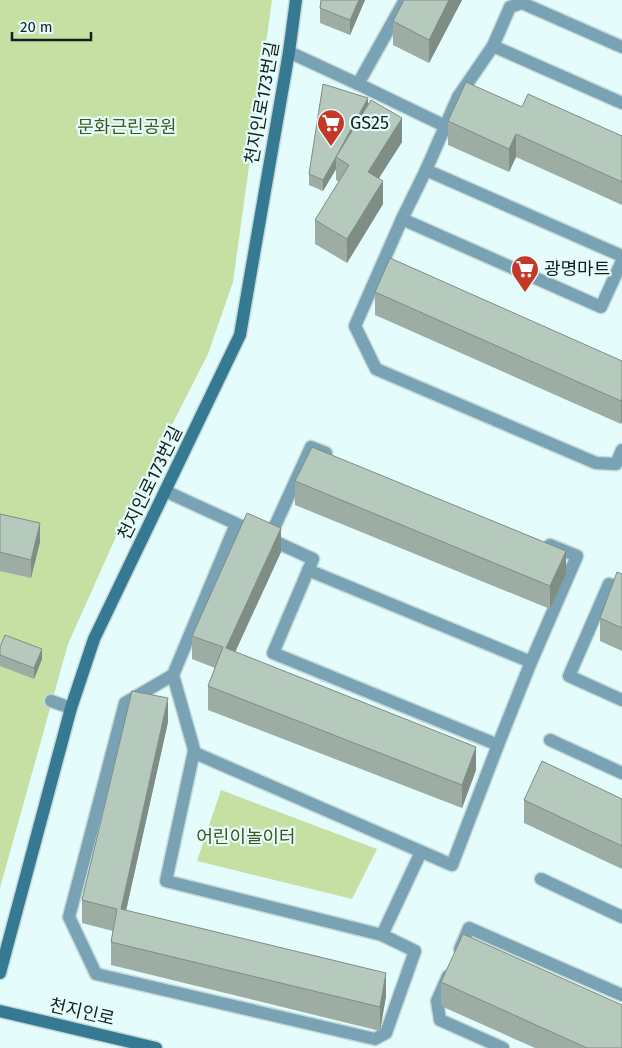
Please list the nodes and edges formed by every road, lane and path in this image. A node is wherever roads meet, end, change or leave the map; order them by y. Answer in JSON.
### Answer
{"nodes":[{"id":1,"x":296,"y":0,"type":"edge"},
{"id":2,"x":405,"y":0,"type":"edge"},
{"id":3,"x":492,"y":46,"type":"junction"},
{"id":4,"x":622,"y":47,"type":"edge"},
{"id":5,"x":289,"y":52,"type":"junction"},
{"id":6,"x":358,"y":84,"type":"junction"},
{"id":7,"x":622,"y":103,"type":"edge"},
{"id":8,"x":445,"y":126,"type":"junction"},
{"id":9,"x":426,"y":170,"type":"junction"},
{"id":10,"x":402,"y":220,"type":"junction"},
{"id":11,"x":622,"y":256,"type":"edge"},
{"id":12,"x":622,"y":260,"type":"edge"},
{"id":13,"x":622,"y":450,"type":"edge"},
{"id":14,"x":338,"y":458,"type":"edge"},
{"id":15,"x":165,"y":491,"type":"junction"},
{"id":16,"x":236,"y":524,"type":"junction"},
{"id":17,"x":269,"y":539,"type":"junction"},
{"id":18,"x":540,"y":541,"type":"edge"},
{"id":19,"x":308,"y":570,"type":"junction"},
{"id":20,"x":622,"y":590,"type":"edge"},
{"id":21,"x":531,"y":662,"type":"junction"},
{"id":22,"x":173,"y":675,"type":"junction"},
{"id":23,"x":622,"y":700,"type":"edge"},
{"id":24,"x":51,"y":702,"type":"dead end"},
{"id":25,"x":71,"y":708,"type":"junction"},
{"id":26,"x":550,"y":740,"type":"dead end"},
{"id":27,"x":498,"y":745,"type":"junction"},
{"id":28,"x":194,"y":751,"type":"junction"},
{"id":29,"x":622,"y":773,"type":"edge"},
{"id":30,"x":421,"y":852,"type":"junction"},
{"id":31,"x":542,"y":879,"type":"dead end"},
{"id":32,"x":622,"y":917,"type":"edge"},
{"id":33,"x":382,"y":935,"type":"junction"},
{"id":34,"x":0,"y":973,"type":"edge"},
{"id":35,"x":622,"y":995,"type":"edge"},
{"id":36,"x":0,"y":1011,"type":"edge"},
{"id":37,"x":156,"y":1048,"type":"edge"},
{"id":38,"x":503,"y":1048,"type":"edge"}],
"edges":[{"from":1,"to":5,"type":"street","name":"천지인로173번길"},
{"from":2,"to":6,"type":"lane"},
{"from":3,"to":4,"type":"lane"},
{"from":3,"to":7,"type":"lane"},
{"from":3,"to":8,"type":"lane"},
{"from":5,"to":6,"type":"lane"},
{"from":5,"to":15,"type":"street","name":"천지인로173번길"},
{"from":6,"to":8,"type":"lane"},
{"from":8,"to":9,"type":"lane"},
{"from":9,"to":10,"type":"lane"},
{"from":9,"to":11,"type":"lane"},
{"from":10,"to":12,"type":"lane"},
{"from":10,"to":13,"type":"lane"},
{"from":14,"to":17,"type":"lane"},
{"from":15,"to":16,"type":"lane"},
{"from":15,"to":25,"type":"street","name":"천지인로173번길"},
{"from":16,"to":17,"type":"lane"},
{"from":16,"to":22,"type":"lane"},
{"from":17,"to":19,"type":"lane"},
{"from":18,"to":21,"type":"lane"},
{"from":19,"to":21,"type":"lane"},
{"from":19,"to":27,"type":"lane"},
{"from":20,"to":23,"type":"lane"},
{"from":21,"to":27,"type":"lane"},
{"from":22,"to":28,"type":"lane"},
{"from":22,"to":33,"type":"lane"},
{"from":24,"to":25,"type":"lane"},
{"from":25,"to":34,"type":"street","name":"천지인로173번길"},
{"from":26,"to":29,"type":"lane"},
{"from":27,"to":30,"type":"lane"},
{"from":28,"to":30,"type":"lane"},
{"from":28,"to":33,"type":"lane"},
{"from":30,"to":33,"type":"lane"},
{"from":31,"to":32,"type":"lane"},
{"from":35,"to":38,"type":"lane"},
{"from":36,"to":37,"type":"street","name":"천지인로"}]}
